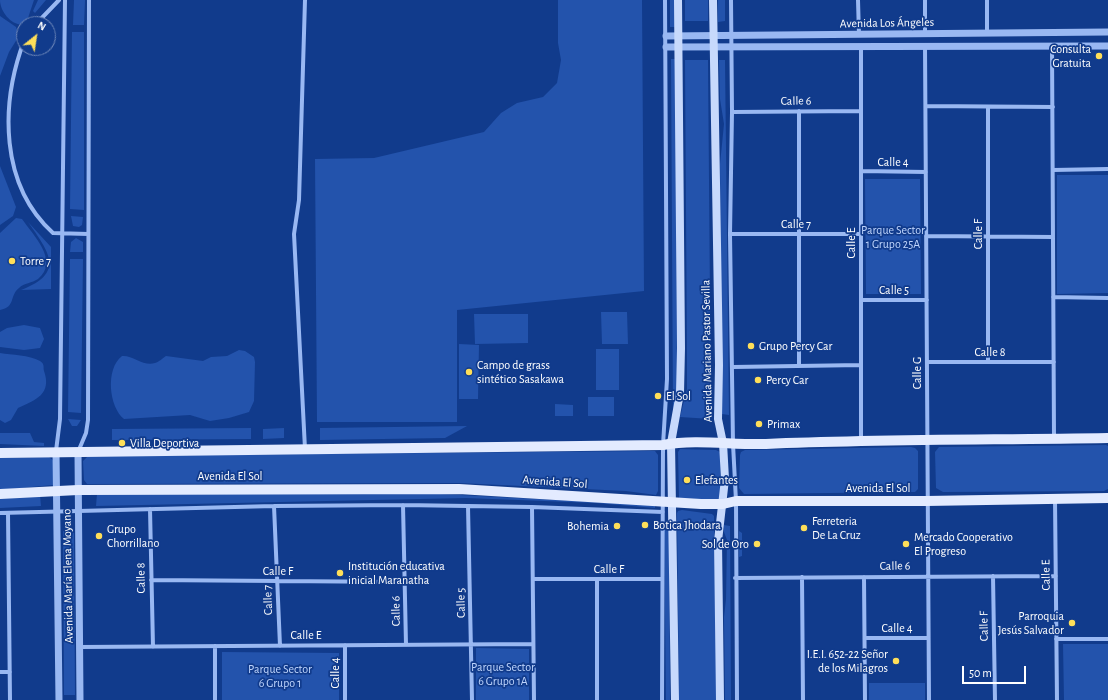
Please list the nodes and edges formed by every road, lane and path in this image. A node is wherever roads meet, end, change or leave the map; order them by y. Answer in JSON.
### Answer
{"nodes":[{"id":1,"x":59,"y":0,"type":"edge"},
{"id":2,"x":65,"y":0,"type":"edge"},
{"id":3,"x":89,"y":0,"type":"edge"},
{"id":4,"x":305,"y":0,"type":"edge"},
{"id":5,"x":665,"y":0,"type":"edge"},
{"id":6,"x":678,"y":0,"type":"edge"},
{"id":7,"x":713,"y":0,"type":"edge"},
{"id":8,"x":731,"y":0,"type":"edge"},
{"id":9,"x":858,"y":0,"type":"edge"},
{"id":10,"x":925,"y":0,"type":"edge"},
{"id":11,"x":987,"y":0,"type":"edge"},
{"id":12,"x":44,"y":16,"type":"edge"},
{"id":13,"x":1108,"y":32,"type":"edge"},
{"id":14,"x":988,"y":33,"type":"junction"},
{"id":15,"x":925,"y":34,"type":"junction"},
{"id":16,"x":859,"y":35,"type":"junction"},
{"id":17,"x":666,"y":36,"type":"junction"},
{"id":18,"x":679,"y":36,"type":"junction"},
{"id":19,"x":714,"y":36,"type":"junction"},
{"id":20,"x":731,"y":36,"type":"junction"},
{"id":21,"x":861,"y":46,"type":"junction"},
{"id":22,"x":925,"y":46,"type":"junction"},
{"id":23,"x":1052,"y":46,"type":"junction"},
{"id":24,"x":1108,"y":46,"type":"edge"},
{"id":25,"x":666,"y":47,"type":"junction"},
{"id":26,"x":679,"y":47,"type":"junction"},
{"id":27,"x":713,"y":47,"type":"junction"},
{"id":28,"x":731,"y":47,"type":"junction"},
{"id":29,"x":17,"y":56,"type":"edge"},
{"id":30,"x":4,"y":103,"type":"dead end"},
{"id":31,"x":926,"y":106,"type":"junction"},
{"id":32,"x":988,"y":106,"type":"junction"},
{"id":33,"x":1052,"y":107,"type":"junction"},
{"id":34,"x":799,"y":111,"type":"junction"},
{"id":35,"x":861,"y":111,"type":"junction"},
{"id":36,"x":732,"y":112,"type":"junction"},
{"id":37,"x":4,"y":139,"type":"dead end"},
{"id":38,"x":1108,"y":169,"type":"edge"},
{"id":39,"x":1053,"y":170,"type":"junction"},
{"id":40,"x":861,"y":172,"type":"junction"},
{"id":41,"x":926,"y":172,"type":"junction"},
{"id":42,"x":62,"y":234,"type":"junction"},
{"id":43,"x":88,"y":234,"type":"junction"},
{"id":44,"x":730,"y":234,"type":"junction"},
{"id":45,"x":799,"y":234,"type":"junction"},
{"id":46,"x":861,"y":234,"type":"junction"},
{"id":47,"x":926,"y":236,"type":"junction"},
{"id":48,"x":988,"y":236,"type":"junction"},
{"id":49,"x":1053,"y":237,"type":"junction"},
{"id":50,"x":1053,"y":298,"type":"junction"},
{"id":51,"x":1108,"y":298,"type":"edge"},
{"id":52,"x":861,"y":300,"type":"junction"},
{"id":53,"x":926,"y":300,"type":"junction"},
{"id":54,"x":927,"y":362,"type":"junction"},
{"id":55,"x":988,"y":362,"type":"junction"},
{"id":56,"x":1054,"y":362,"type":"junction"},
{"id":57,"x":861,"y":365,"type":"junction"},
{"id":58,"x":799,"y":366,"type":"junction"},
{"id":59,"x":733,"y":367,"type":"junction"},
{"id":60,"x":1054,"y":438,"type":"junction"},
{"id":61,"x":1108,"y":438,"type":"edge"},
{"id":62,"x":861,"y":440,"type":"junction"},
{"id":63,"x":927,"y":440,"type":"junction"},
{"id":64,"x":667,"y":444,"type":"junction"},
{"id":65,"x":728,"y":444,"type":"junction"},
{"id":66,"x":305,"y":449,"type":"junction"},
{"id":67,"x":56,"y":452,"type":"junction"},
{"id":68,"x":78,"y":452,"type":"junction"},
{"id":69,"x":0,"y":453,"type":"edge"},
{"id":70,"x":78,"y":490,"type":"junction"},
{"id":71,"x":57,"y":491,"type":"junction"},
{"id":72,"x":0,"y":494,"type":"edge"},
{"id":73,"x":1108,"y":498,"type":"edge"},
{"id":74,"x":1055,"y":499,"type":"junction"},
{"id":75,"x":736,"y":501,"type":"junction"},
{"id":76,"x":926,"y":501,"type":"junction"},
{"id":77,"x":723,"y":504,"type":"junction"},
{"id":78,"x":403,"y":505,"type":"junction"},
{"id":79,"x":274,"y":506,"type":"junction"},
{"id":80,"x":468,"y":506,"type":"junction"},
{"id":81,"x":666,"y":506,"type":"junction"},
{"id":82,"x":532,"y":507,"type":"junction"},
{"id":83,"x":150,"y":509,"type":"junction"},
{"id":84,"x":57,"y":512,"type":"junction"},
{"id":85,"x":78,"y":512,"type":"junction"},
{"id":86,"x":0,"y":513,"type":"edge"},
{"id":87,"x":8,"y":513,"type":"junction"},
{"id":88,"x":928,"y":576,"type":"junction"},
{"id":89,"x":993,"y":576,"type":"junction"},
{"id":90,"x":1056,"y":576,"type":"junction"},
{"id":91,"x":802,"y":577,"type":"junction"},
{"id":92,"x":864,"y":577,"type":"junction"},
{"id":93,"x":735,"y":578,"type":"junction"},
{"id":94,"x":534,"y":579,"type":"junction"},
{"id":95,"x":597,"y":579,"type":"junction"},
{"id":96,"x":661,"y":579,"type":"junction"},
{"id":97,"x":151,"y":580,"type":"junction"},
{"id":98,"x":277,"y":581,"type":"junction"},
{"id":99,"x":405,"y":582,"type":"junction"},
{"id":100,"x":865,"y":638,"type":"junction"},
{"id":101,"x":928,"y":638,"type":"junction"},
{"id":102,"x":1056,"y":639,"type":"junction"},
{"id":103,"x":1108,"y":639,"type":"edge"},
{"id":104,"x":406,"y":644,"type":"junction"},
{"id":105,"x":472,"y":644,"type":"junction"},
{"id":106,"x":533,"y":644,"type":"junction"},
{"id":107,"x":345,"y":645,"type":"junction"},
{"id":108,"x":153,"y":646,"type":"junction"},
{"id":109,"x":215,"y":646,"type":"junction"},
{"id":110,"x":280,"y":646,"type":"junction"},
{"id":111,"x":80,"y":647,"type":"junction"},
{"id":112,"x":0,"y":672,"type":"edge"},
{"id":113,"x":10,"y":672,"type":"junction"},
{"id":114,"x":10,"y":700,"type":"edge"},
{"id":115,"x":59,"y":700,"type":"edge"},
{"id":116,"x":80,"y":700,"type":"edge"},
{"id":117,"x":215,"y":700,"type":"edge"},
{"id":118,"x":345,"y":700,"type":"edge"},
{"id":119,"x":472,"y":700,"type":"edge"},
{"id":120,"x":534,"y":700,"type":"edge"},
{"id":121,"x":597,"y":700,"type":"edge"},
{"id":122,"x":662,"y":700,"type":"edge"},
{"id":123,"x":675,"y":700,"type":"edge"},
{"id":124,"x":720,"y":700,"type":"edge"},
{"id":125,"x":737,"y":700,"type":"edge"},
{"id":126,"x":803,"y":700,"type":"edge"},
{"id":127,"x":866,"y":700,"type":"edge"},
{"id":128,"x":929,"y":700,"type":"edge"},
{"id":129,"x":995,"y":700,"type":"edge"},
{"id":130,"x":1057,"y":700,"type":"edge"}],
"edges":[{"from":1,"to":12,"type":"street"},
{"from":2,"to":42,"type":"street"},
{"from":3,"to":43,"type":"street"},
{"from":4,"to":66,"type":"street"},
{"from":5,"to":17,"type":"street"},
{"from":6,"to":18,"type":"main road"},
{"from":7,"to":19,"type":"main road","name":"Avenida Mariano Pastor Sevilla"},
{"from":8,"to":20,"type":"street","name":"Avenida Mariano Pastor Sevilla"},
{"from":9,"to":16,"type":"street"},
{"from":10,"to":15,"type":"street"},
{"from":11,"to":14,"type":"street"},
{"from":13,"to":14,"type":"street","name":"Avenida Los Ángeles"},
{"from":14,"to":15,"type":"street","name":"Avenida Los Ángeles"},
{"from":15,"to":16,"type":"street","name":"Avenida Los Ángeles"},
{"from":16,"to":20,"type":"street","name":"Avenida Los Ángeles"},
{"from":17,"to":18,"type":"street","name":"Avenida Los Ángeles"},
{"from":17,"to":25,"type":"street"},
{"from":18,"to":19,"type":"street","name":"Avenida Los Ángeles"},
{"from":18,"to":26,"type":"main road"},
{"from":19,"to":20,"type":"street","name":"Avenida Los Ángeles"},
{"from":19,"to":27,"type":"main road","name":"Avenida Mariano Pastor Sevilla"},
{"from":20,"to":28,"type":"street","name":"Avenida Mariano Pastor Sevilla"},
{"from":21,"to":22,"type":"street","name":"Avenida Los Ángeles"},
{"from":21,"to":28,"type":"street","name":"Avenida Los Ángeles"},
{"from":21,"to":35,"type":"street","name":"Calle E"},
{"from":22,"to":23,"type":"street","name":"Avenida Los Ángeles"},
{"from":22,"to":31,"type":"street","name":"Calle G"},
{"from":23,"to":24,"type":"street","name":"Avenida Los Ángeles"},
{"from":23,"to":33,"type":"street"},
{"from":25,"to":26,"type":"street","name":"Avenida Los Ángeles"},
{"from":25,"to":64,"type":"street"},
{"from":26,"to":27,"type":"street","name":"Avenida Los Ángeles"},
{"from":26,"to":64,"type":"main road"},
{"from":27,"to":28,"type":"street","name":"Avenida Los Ángeles"},
{"from":27,"to":65,"type":"main road","name":"Avenida Mariano Pastor Sevilla"},
{"from":28,"to":36,"type":"street","name":"Avenida Mariano Pastor Sevilla"},
{"from":29,"to":30,"type":"street"},
{"from":31,"to":32,"type":"street"},
{"from":31,"to":41,"type":"street","name":"Calle G"},
{"from":32,"to":33,"type":"street"},
{"from":32,"to":48,"type":"street","name":"Calle F"},
{"from":33,"to":39,"type":"street"},
{"from":34,"to":35,"type":"street","name":"Calle 6"},
{"from":34,"to":36,"type":"street","name":"Calle 6"},
{"from":34,"to":45,"type":"street"},
{"from":35,"to":40,"type":"street","name":"Calle E"},
{"from":36,"to":44,"type":"street","name":"Avenida Mariano Pastor Sevilla"},
{"from":37,"to":42,"type":"street"},
{"from":38,"to":39,"type":"street"},
{"from":39,"to":49,"type":"street"},
{"from":40,"to":41,"type":"street","name":"Calle 4"},
{"from":40,"to":46,"type":"street","name":"Calle E"},
{"from":41,"to":47,"type":"street","name":"Calle G"},
{"from":42,"to":43,"type":"street"},
{"from":42,"to":67,"type":"street"},
{"from":43,"to":68,"type":"street"},
{"from":44,"to":45,"type":"street","name":"Calle 7"},
{"from":44,"to":59,"type":"street","name":"Avenida Mariano Pastor Sevilla"},
{"from":45,"to":46,"type":"street","name":"Calle 7"},
{"from":45,"to":58,"type":"street"},
{"from":46,"to":52,"type":"street","name":"Calle E"},
{"from":47,"to":48,"type":"street"},
{"from":47,"to":53,"type":"street","name":"Calle G"},
{"from":48,"to":49,"type":"street"},
{"from":48,"to":55,"type":"street","name":"Calle F"},
{"from":49,"to":50,"type":"street"},
{"from":50,"to":51,"type":"street"},
{"from":50,"to":56,"type":"street"},
{"from":52,"to":53,"type":"street","name":"Calle 5"},
{"from":52,"to":57,"type":"street","name":"Calle E"},
{"from":53,"to":54,"type":"street","name":"Calle G"},
{"from":54,"to":55,"type":"street","name":"Calle 8"},
{"from":54,"to":63,"type":"street","name":"Calle G"},
{"from":55,"to":56,"type":"street","name":"Calle 8"},
{"from":56,"to":60,"type":"street"},
{"from":57,"to":58,"type":"street"},
{"from":57,"to":62,"type":"street","name":"Calle E"},
{"from":58,"to":59,"type":"street"},
{"from":59,"to":65,"type":"street","name":"Avenida Mariano Pastor Sevilla"},
{"from":60,"to":61,"type":"main road"},
{"from":60,"to":63,"type":"main road"},
{"from":62,"to":63,"type":"main road"},
{"from":62,"to":65,"type":"main road"},
{"from":63,"to":76,"type":"street","name":"Calle G"},
{"from":64,"to":65,"type":"main road"},
{"from":64,"to":66,"type":"main road"},
{"from":64,"to":81,"type":"main road"},
{"from":65,"to":75,"type":"street","name":"Avenida Mariano Pastor Sevilla"},
{"from":65,"to":77,"type":"main road","name":"Avenida Mariano Pastor Sevilla"},
{"from":66,"to":68,"type":"main road"},
{"from":67,"to":68,"type":"main road"},
{"from":67,"to":69,"type":"main road"},
{"from":67,"to":71,"type":"street","name":"Avenida María Elena Moyano"},
{"from":68,"to":70,"type":"street","name":"Avenida María Elena Moyano"},
{"from":70,"to":71,"type":"main road","name":"Avenida El Sol"},
{"from":70,"to":81,"type":"main road","name":"Avenida El Sol"},
{"from":70,"to":85,"type":"street","name":"Avenida María Elena Moyano"},
{"from":71,"to":72,"type":"main road","name":"Avenida El Sol"},
{"from":71,"to":84,"type":"street","name":"Avenida María Elena Moyano"},
{"from":73,"to":74,"type":"main road","name":"Avenida El Sol"},
{"from":74,"to":76,"type":"main road","name":"Avenida El Sol"},
{"from":74,"to":90,"type":"street","name":"Calle E"},
{"from":75,"to":76,"type":"main road","name":"Avenida El Sol"},
{"from":75,"to":77,"type":"main road","name":"Avenida El Sol"},
{"from":75,"to":93,"type":"street","name":"Avenida Mariano Pastor Sevilla"},
{"from":76,"to":88,"type":"street","name":"Calle G"},
{"from":77,"to":81,"type":"main road","name":"Avenida El Sol"},
{"from":77,"to":124,"type":"main road","name":"Avenida Mariano Pastor Sevilla"},
{"from":78,"to":79,"type":"street","name":"Avenida El Sol"},
{"from":78,"to":80,"type":"street","name":"Avenida El Sol"},
{"from":78,"to":99,"type":"street","name":"Calle 6"},
{"from":79,"to":83,"type":"street","name":"Avenida El Sol"},
{"from":79,"to":98,"type":"street","name":"Calle 7"},
{"from":80,"to":82,"type":"street","name":"Avenida El Sol"},
{"from":80,"to":105,"type":"street","name":"Calle 5"},
{"from":81,"to":82,"type":"street","name":"Avenida El Sol"},
{"from":81,"to":96,"type":"street"},
{"from":81,"to":123,"type":"main road"},
{"from":82,"to":94,"type":"street"},
{"from":83,"to":85,"type":"street","name":"Avenida El Sol"},
{"from":83,"to":97,"type":"street","name":"Calle 8"},
{"from":84,"to":85,"type":"street","name":"Avenida El Sol"},
{"from":84,"to":87,"type":"street","name":"Avenida El Sol"},
{"from":84,"to":115,"type":"street","name":"Avenida María Elena Moyano"},
{"from":85,"to":111,"type":"street","name":"Avenida María Elena Moyano"},
{"from":86,"to":87,"type":"street","name":"Avenida El Sol"},
{"from":87,"to":113,"type":"street"},
{"from":88,"to":89,"type":"street","name":"Calle 6"},
{"from":88,"to":92,"type":"street","name":"Calle 6"},
{"from":88,"to":101,"type":"street","name":"Calle G"},
{"from":89,"to":90,"type":"street","name":"Calle 6"},
{"from":89,"to":129,"type":"street","name":"Calle F"},
{"from":90,"to":102,"type":"street","name":"Calle E"},
{"from":91,"to":92,"type":"street","name":"Calle 6"},
{"from":91,"to":93,"type":"street","name":"Calle 6"},
{"from":91,"to":126,"type":"street"},
{"from":92,"to":100,"type":"street"},
{"from":93,"to":125,"type":"street","name":"Avenida Mariano Pastor Sevilla"},
{"from":94,"to":95,"type":"street","name":"Calle F"},
{"from":94,"to":106,"type":"street"},
{"from":95,"to":96,"type":"street","name":"Calle F"},
{"from":95,"to":121,"type":"street"},
{"from":96,"to":122,"type":"street"},
{"from":97,"to":98,"type":"street","name":"Calle F"},
{"from":97,"to":108,"type":"street","name":"Calle 8"},
{"from":98,"to":99,"type":"street","name":"Calle F"},
{"from":98,"to":110,"type":"street","name":"Calle 7"},
{"from":99,"to":104,"type":"street","name":"Calle 6"},
{"from":100,"to":101,"type":"street","name":"Calle 4"},
{"from":100,"to":127,"type":"street"},
{"from":101,"to":128,"type":"street","name":"Calle G"},
{"from":102,"to":103,"type":"street"},
{"from":102,"to":130,"type":"street","name":"Calle E"},
{"from":104,"to":105,"type":"street","name":"Calle E"},
{"from":104,"to":107,"type":"street","name":"Calle E"},
{"from":105,"to":106,"type":"street","name":"Calle E"},
{"from":105,"to":119,"type":"street","name":"Calle 5"},
{"from":106,"to":120,"type":"street"},
{"from":107,"to":110,"type":"street","name":"Calle E"},
{"from":107,"to":118,"type":"street","name":"Calle 4"},
{"from":108,"to":109,"type":"street","name":"Calle E"},
{"from":108,"to":111,"type":"street","name":"Calle E"},
{"from":109,"to":110,"type":"street","name":"Calle E"},
{"from":109,"to":117,"type":"street"},
{"from":111,"to":116,"type":"street","name":"Avenida María Elena Moyano"},
{"from":112,"to":113,"type":"street"},
{"from":113,"to":114,"type":"street"}]}
